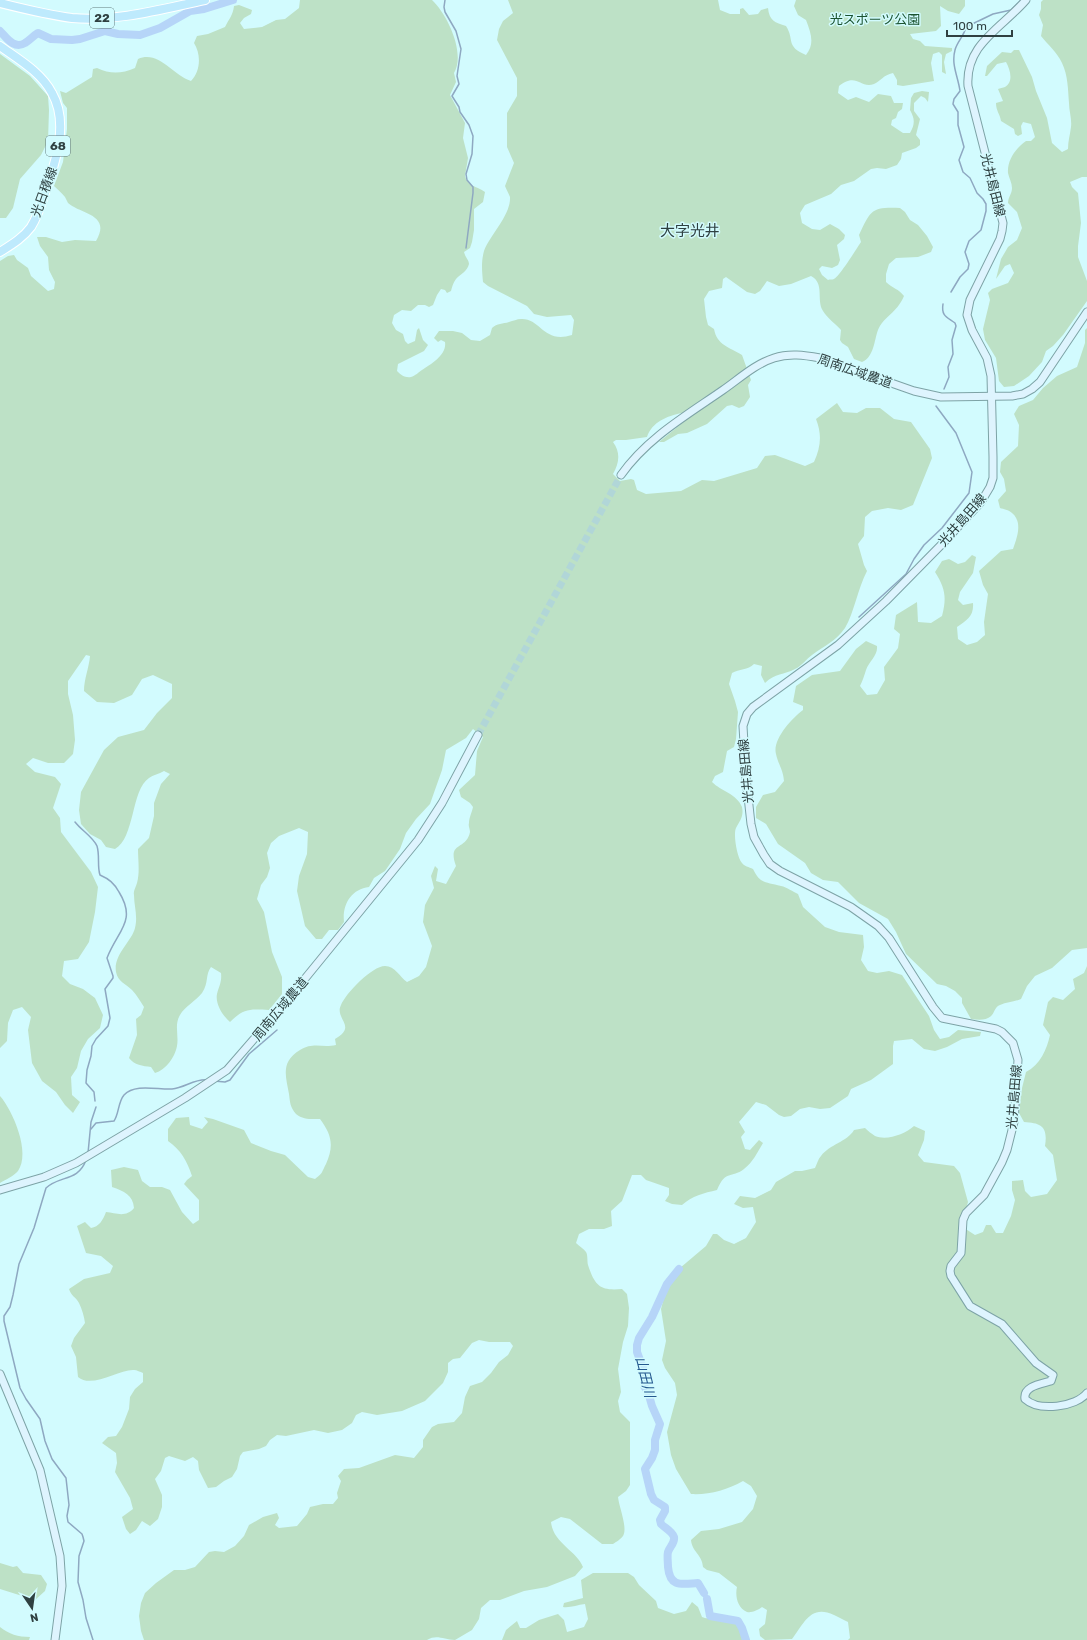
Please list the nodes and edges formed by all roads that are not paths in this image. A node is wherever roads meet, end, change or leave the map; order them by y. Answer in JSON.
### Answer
{"nodes":[{"id":1,"x":205,"y":0,"type":"edge"},
{"id":2,"x":1026,"y":0,"type":"edge"},
{"id":3,"x":0,"y":3,"type":"edge"},
{"id":4,"x":0,"y":46,"type":"edge"},
{"id":5,"x":0,"y":252,"type":"edge"},
{"id":6,"x":1087,"y":312,"type":"edge"},
{"id":7,"x":991,"y":397,"type":"junction"},
{"id":8,"x":621,"y":475,"type":"tunnel mouth"},
{"id":9,"x":478,"y":735,"type":"tunnel mouth"},
{"id":10,"x":0,"y":1190,"type":"edge"},
{"id":11,"x":0,"y":1374,"type":"edge"},
{"id":12,"x":1087,"y":1393,"type":"edge"},
{"id":13,"x":55,"y":1640,"type":"edge"}],
"edges":[{"from":1,"to":3,"type":"main road","number":"22"},
{"from":2,"to":7,"type":"main road","name":"光井島田線"},
{"from":4,"to":5,"type":"main road","name":"光日積線","number":"68"},
{"from":6,"to":7,"type":"main road","name":"周南広域農道"},
{"from":7,"to":8,"type":"main road","name":"周南広域農道"},
{"from":7,"to":12,"type":"main road","name":"光井島田線"},
{"from":9,"to":10,"type":"main road","name":"周南広域農道"},
{"from":11,"to":13,"type":"main road"}]}
